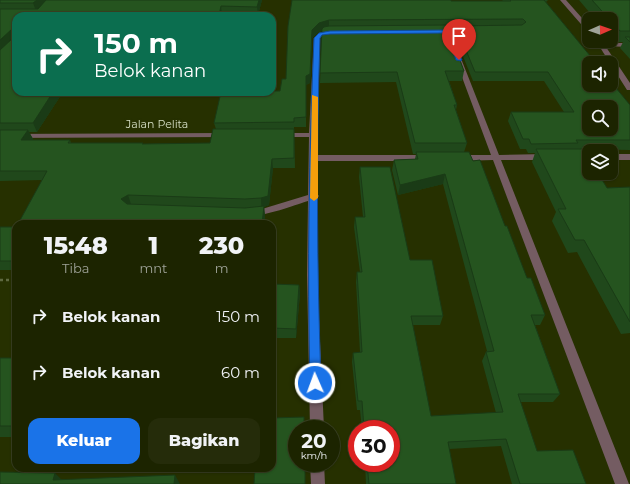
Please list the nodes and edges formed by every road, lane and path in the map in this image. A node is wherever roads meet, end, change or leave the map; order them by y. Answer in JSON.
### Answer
{"nodes":[{"id":1,"x":563,"y":0,"type":"edge"},
{"id":2,"x":582,"y":22,"type":"edge"},
{"id":3,"x":479,"y":31,"type":"edge"},
{"id":4,"x":345,"y":32,"type":"edge"},
{"id":5,"x":424,"y":32,"type":"edge"},
{"id":6,"x":618,"y":44,"type":"edge"},
{"id":7,"x":630,"y":45,"type":"edge"},
{"id":8,"x":604,"y":48,"type":"edge"},
{"id":9,"x":456,"y":54,"type":"edge"},
{"id":10,"x":626,"y":78,"type":"edge"},
{"id":11,"x":630,"y":88,"type":"edge"},
{"id":12,"x":235,"y":135,"type":"edge"},
{"id":13,"x":274,"y":135,"type":"edge"},
{"id":14,"x":313,"y":135,"type":"junction"},
{"id":15,"x":0,"y":136,"type":"edge"},
{"id":16,"x":558,"y":157,"type":"edge"},
{"id":17,"x":618,"y":157,"type":"edge"},
{"id":18,"x":630,"y":157,"type":"edge"},
{"id":19,"x":314,"y":158,"type":"junction"},
{"id":20,"x":496,"y":158,"type":"junction"},
{"id":21,"x":314,"y":196,"type":"junction"},
{"id":22,"x":238,"y":213,"type":"edge"},
{"id":23,"x":0,"y":280,"type":"edge"},
{"id":24,"x":12,"y":280,"type":"edge"},
{"id":25,"x":316,"y":420,"type":"edge"},
{"id":26,"x":318,"y":472,"type":"edge"},
{"id":27,"x":318,"y":484,"type":"edge"},
{"id":28,"x":622,"y":484,"type":"edge"}],
"edges":[{"from":1,"to":2,"type":"street"},
{"from":3,"to":5,"type":"street"},
{"from":4,"to":14,"type":"street"},
{"from":6,"to":7,"type":"street"},
{"from":8,"to":10,"type":"street"},
{"from":9,"to":20,"type":"street"},
{"from":10,"to":11,"type":"street"},
{"from":12,"to":15,"type":"street","name":"Jalan Pelita"},
{"from":13,"to":14,"type":"street"},
{"from":14,"to":19,"type":"street"},
{"from":16,"to":20,"type":"street"},
{"from":17,"to":18,"type":"street"},
{"from":19,"to":20,"type":"street"},
{"from":19,"to":21,"type":"street"},
{"from":20,"to":28,"type":"street"},
{"from":21,"to":22,"type":"street"},
{"from":21,"to":25,"type":"street"},
{"from":23,"to":24,"type":"path"},
{"from":26,"to":27,"type":"street"}]}
